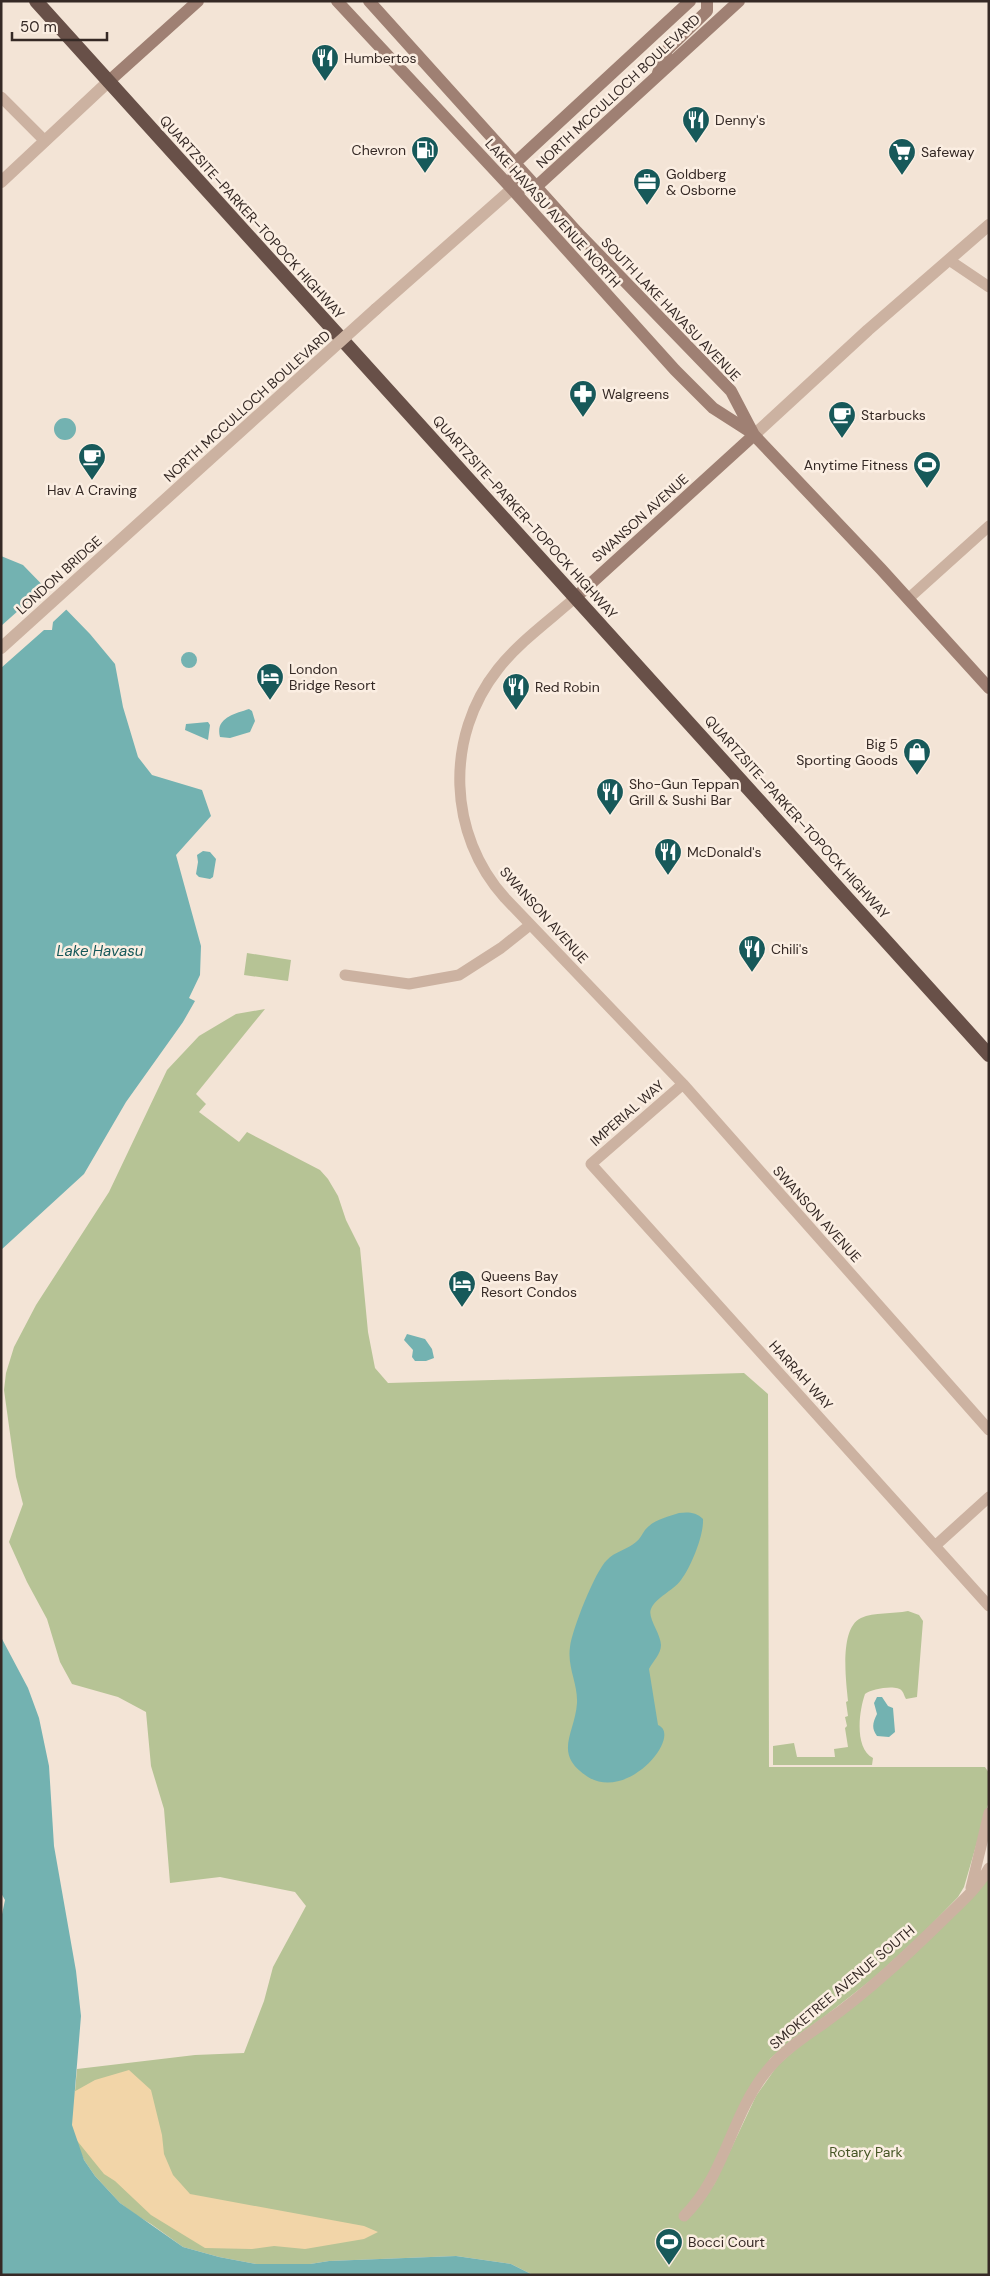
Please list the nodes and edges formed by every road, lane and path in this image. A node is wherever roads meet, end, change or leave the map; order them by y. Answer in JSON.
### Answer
{"nodes":[{"id":1,"x":36,"y":1,"type":"edge"},
{"id":2,"x":198,"y":1,"type":"edge"},
{"id":3,"x":336,"y":1,"type":"edge"},
{"id":4,"x":369,"y":1,"type":"edge"},
{"id":5,"x":690,"y":1,"type":"edge"},
{"id":6,"x":707,"y":1,"type":"edge"},
{"id":7,"x":738,"y":1,"type":"edge"},
{"id":8,"x":657,"y":75,"type":"junction"},
{"id":9,"x":108,"y":82,"type":"junction"},
{"id":10,"x":1,"y":98,"type":"edge"},
{"id":11,"x":46,"y":141,"type":"junction"},
{"id":12,"x":515,"y":163,"type":"junction"},
{"id":13,"x":528,"y":176,"type":"joint"},
{"id":14,"x":1,"y":182,"type":"edge"},
{"id":15,"x":537,"y":186,"type":"junction"},
{"id":16,"x":512,"y":189,"type":"junction"},
{"id":17,"x":989,"y":224,"type":"edge"},
{"id":18,"x":949,"y":260,"type":"junction"},
{"id":19,"x":989,"y":287,"type":"edge"},
{"id":20,"x":754,"y":434,"type":"junction"},
{"id":21,"x":137,"y":525,"type":"joint"},
{"id":22,"x":989,"y":526,"type":"edge"},
{"id":23,"x":576,"y":597,"type":"junction"},
{"id":24,"x":908,"y":598,"type":"junction"},
{"id":25,"x":1,"y":648,"type":"edge"},
{"id":26,"x":989,"y":688,"type":"edge"},
{"id":27,"x":530,"y":926,"type":"junction"},
{"id":28,"x":345,"y":975,"type":"dead end"},
{"id":29,"x":989,"y":1055,"type":"edge"},
{"id":30,"x":683,"y":1084,"type":"junction"},
{"id":31,"x":590,"y":1164,"type":"joint"},
{"id":32,"x":989,"y":1430,"type":"edge"},
{"id":33,"x":989,"y":1497,"type":"edge"},
{"id":34,"x":935,"y":1546,"type":"junction"},
{"id":35,"x":989,"y":1606,"type":"edge"},
{"id":36,"x":989,"y":1813,"type":"edge"},
{"id":37,"x":989,"y":1868,"type":"edge"},
{"id":38,"x":970,"y":1892,"type":"junction"},
{"id":39,"x":684,"y":2216,"type":"dead end"}],
"edges":[{"from":1,"to":9,"type":"highway","name":"QUARTZSITE–PARKER–TOPOCK HIGHWAY"},
{"from":2,"to":9,"type":"main road"},
{"from":3,"to":16,"type":"main road","name":"LAKE HAVASU AVENUE NORTH"},
{"from":4,"to":12,"type":"main road","name":"LAKE HAVASU AVENUE NORTH"},
{"from":5,"to":12,"type":"main road","name":"NORTH MCCULLOCH BOULEVARD"},
{"from":6,"to":8,"type":"main road"},
{"from":7,"to":8,"type":"main road","name":"NORTH MCCULLOCH BOULEVARD"},
{"from":8,"to":15,"type":"main road","name":"NORTH MCCULLOCH BOULEVARD"},
{"from":9,"to":11,"type":"street"},
{"from":9,"to":23,"type":"highway","name":"QUARTZSITE–PARKER–TOPOCK HIGHWAY"},
{"from":10,"to":11,"type":"street"},
{"from":11,"to":14,"type":"street"},
{"from":12,"to":13,"type":"main road","name":"LAKE HAVASU AVENUE NORTH"},
{"from":12,"to":16,"type":"main road","name":"NORTH MCCULLOCH BOULEVARD"},
{"from":13,"to":15,"type":"main road","name":"SOUTH LAKE HAVASU AVENUE"},
{"from":15,"to":16,"type":"main road","name":"NORTH MCCULLOCH BOULEVARD"},
{"from":15,"to":20,"type":"main road","name":"SOUTH LAKE HAVASU AVENUE"},
{"from":16,"to":20,"type":"main road","name":"LAKE HAVASU AVENUE NORTH"},
{"from":16,"to":21,"type":"street","name":"NORTH MCCULLOCH BOULEVARD","bridge":true},
{"from":17,"to":18,"type":"street","name":"SWANSON AVENUE"},
{"from":18,"to":19,"type":"street"},
{"from":18,"to":20,"type":"street","name":"SWANSON AVENUE"},
{"from":20,"to":23,"type":"main road","name":"SWANSON AVENUE"},
{"from":20,"to":24,"type":"main road","name":"SOUTH LAKE HAVASU AVENUE"},
{"from":21,"to":25,"type":"street","name":"LONDON BRIDGE"},
{"from":22,"to":24,"type":"street"},
{"from":23,"to":27,"type":"street","name":"SWANSON AVENUE"},
{"from":23,"to":29,"type":"highway","name":"QUARTZSITE–PARKER–TOPOCK HIGHWAY"},
{"from":24,"to":26,"type":"main road","name":"SOUTH LAKE HAVASU AVENUE"},
{"from":27,"to":28,"type":"street"},
{"from":27,"to":30,"type":"street","name":"SWANSON AVENUE"},
{"from":30,"to":31,"type":"street","name":"IMPERIAL WAY"},
{"from":30,"to":32,"type":"street","name":"SWANSON AVENUE"},
{"from":31,"to":34,"type":"street","name":"HARRAH WAY"},
{"from":33,"to":34,"type":"street"},
{"from":34,"to":35,"type":"street","name":"HARRAH WAY"},
{"from":36,"to":38,"type":"street"},
{"from":37,"to":38,"type":"street","name":"SMOKETREE AVENUE SOUTH"},
{"from":38,"to":39,"type":"street","name":"SMOKETREE AVENUE SOUTH"}]}
